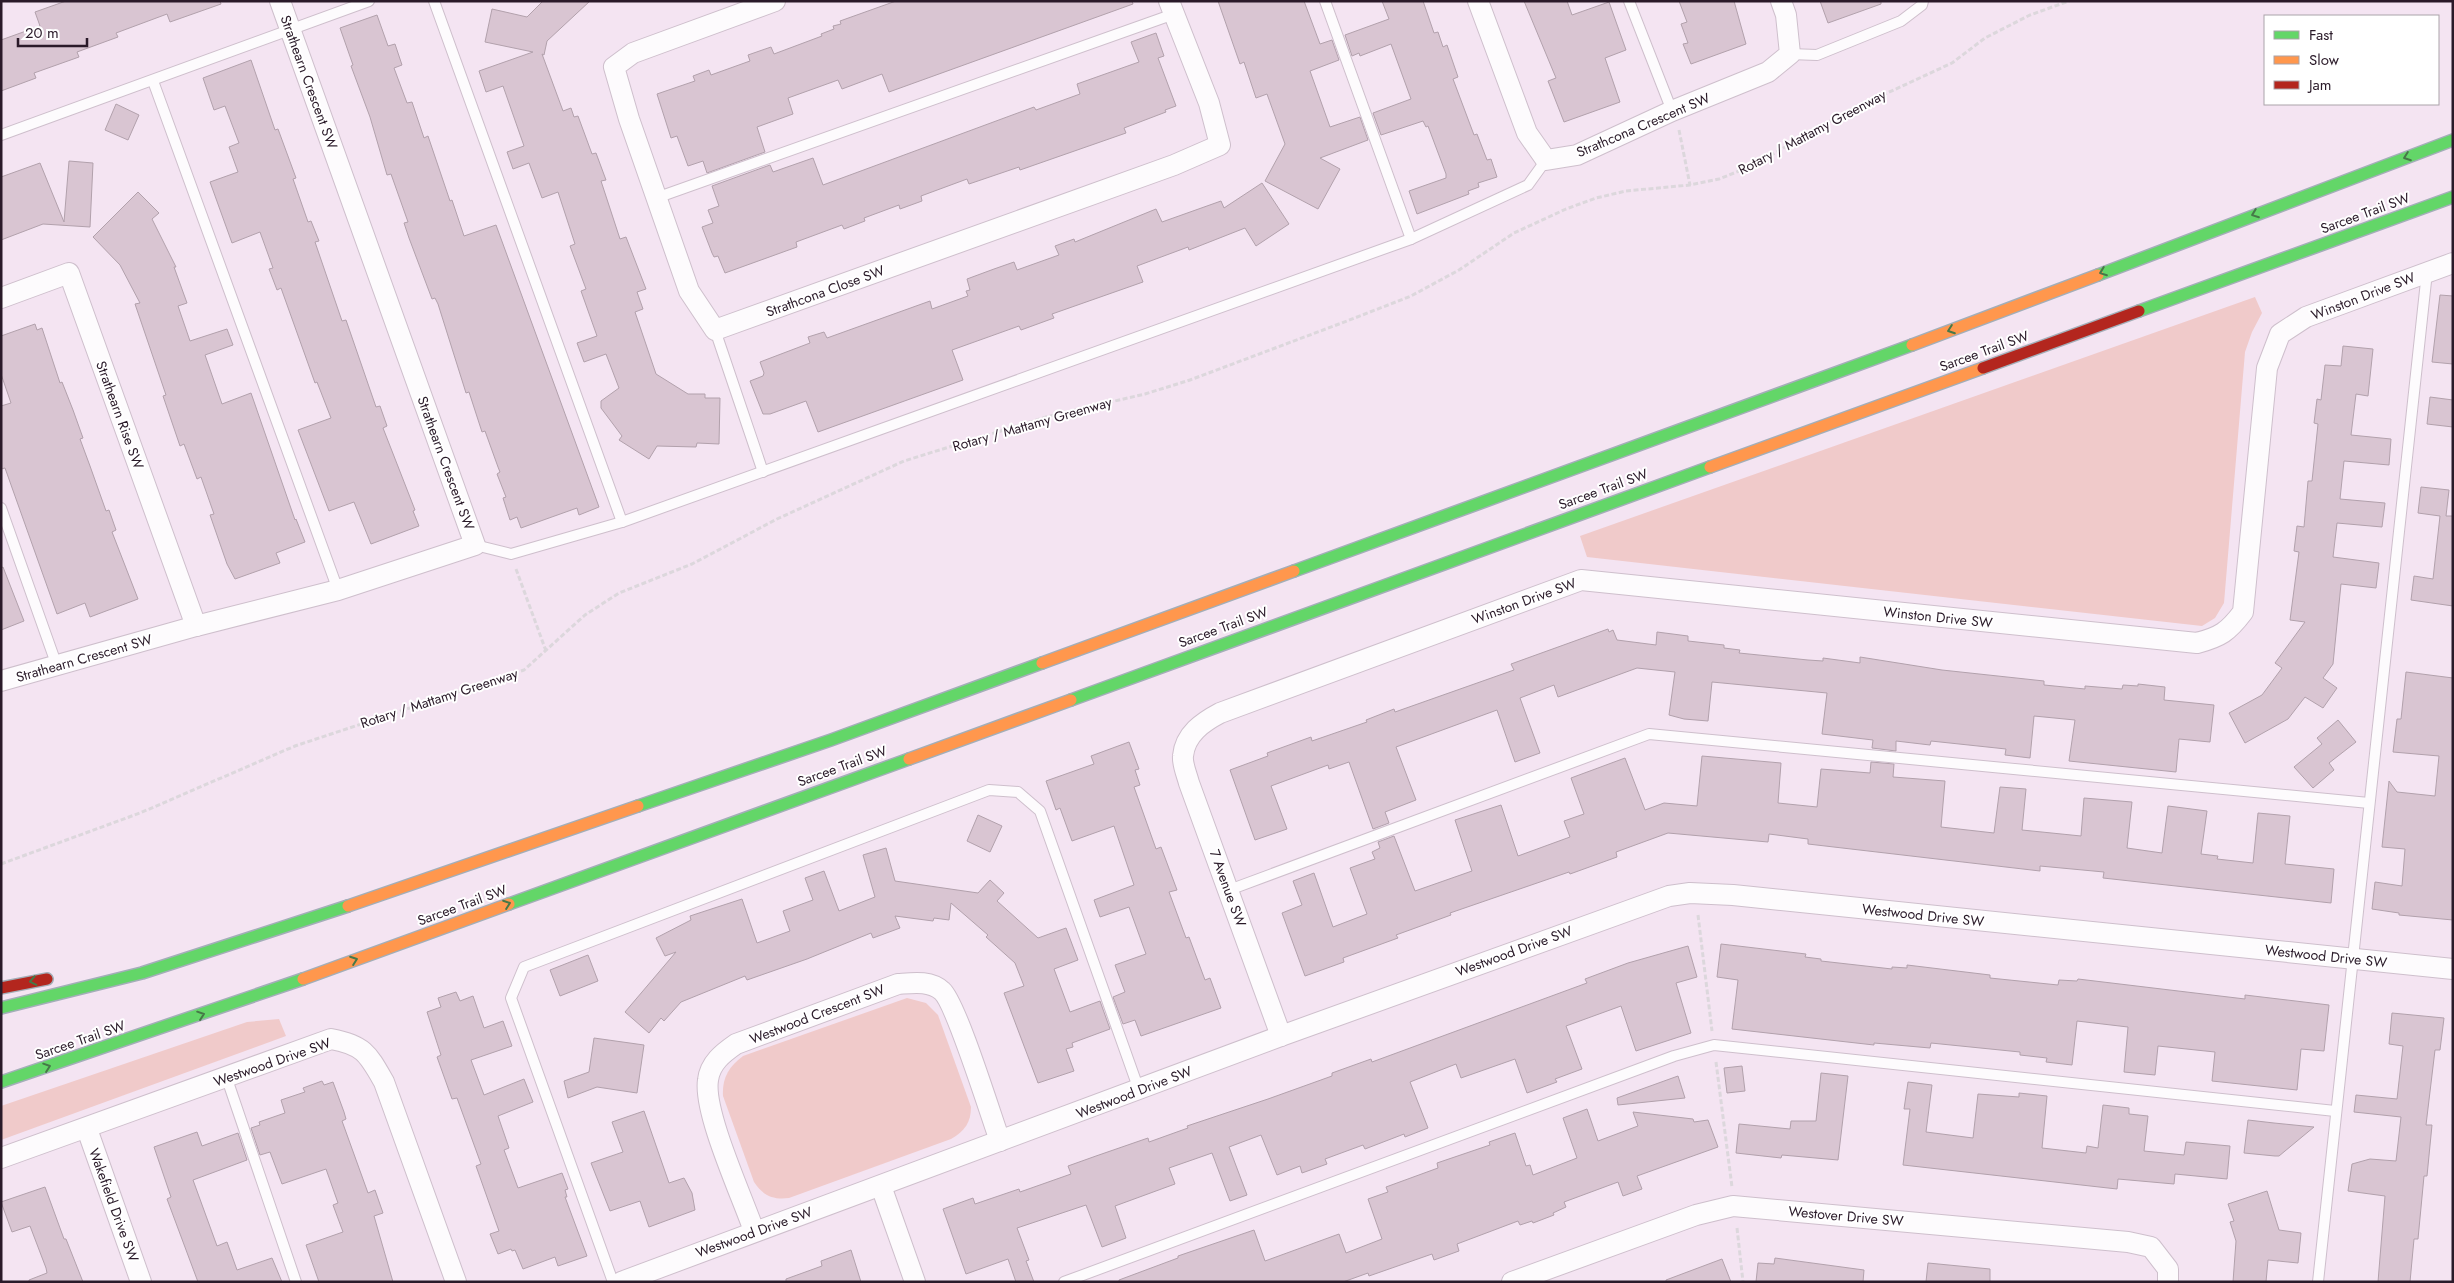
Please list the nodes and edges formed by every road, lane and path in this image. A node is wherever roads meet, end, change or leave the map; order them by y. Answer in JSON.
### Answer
{"nodes":[{"id":1,"x":280,"y":1,"type":"edge"},
{"id":2,"x":369,"y":1,"type":"edge"},
{"id":3,"x":434,"y":1,"type":"edge"},
{"id":4,"x":775,"y":1,"type":"edge"},
{"id":5,"x":1325,"y":1,"type":"edge"},
{"id":6,"x":1478,"y":1,"type":"edge"},
{"id":7,"x":1629,"y":1,"type":"edge"},
{"id":8,"x":1781,"y":1,"type":"edge"},
{"id":9,"x":1923,"y":1,"type":"edge"},
{"id":10,"x":2069,"y":1,"type":"edge"},
{"id":11,"x":1171,"y":8,"type":"edge"},
{"id":12,"x":291,"y":31,"type":"junction"},
{"id":13,"x":1790,"y":54,"type":"junction"},
{"id":14,"x":153,"y":81,"type":"junction"},
{"id":15,"x":1672,"y":111,"type":"junction"},
{"id":16,"x":1,"y":135,"type":"edge"},
{"id":17,"x":2453,"y":140,"type":"edge"},
{"id":18,"x":1546,"y":160,"type":"junction"},
{"id":19,"x":1690,"y":185,"type":"junction"},
{"id":20,"x":2453,"y":197,"type":"edge"},
{"id":21,"x":656,"y":198,"type":"junction"},
{"id":22,"x":1411,"y":239,"type":"junction"},
{"id":23,"x":2453,"y":263,"type":"edge"},
{"id":24,"x":2427,"y":272,"type":"junction"},
{"id":25,"x":1,"y":298,"type":"edge"},
{"id":26,"x":715,"y":330,"type":"junction"},
{"id":27,"x":762,"y":472,"type":"junction"},
{"id":28,"x":1,"y":508,"type":"edge"},
{"id":29,"x":622,"y":522,"type":"junction"},
{"id":30,"x":475,"y":545,"type":"junction"},
{"id":31,"x":511,"y":554,"type":"junction"},
{"id":32,"x":338,"y":590,"type":"junction"},
{"id":33,"x":196,"y":626,"type":"junction"},
{"id":34,"x":546,"y":651,"type":"junction"},
{"id":35,"x":58,"y":666,"type":"junction"},
{"id":36,"x":1,"y":680,"type":"edge"},
{"id":37,"x":1189,"y":740,"type":"joint"},
{"id":38,"x":2369,"y":803,"type":"junction"},
{"id":39,"x":1,"y":864,"type":"edge"},
{"id":40,"x":1229,"y":890,"type":"junction"},
{"id":41,"x":1696,"y":894,"type":"junction"},
{"id":42,"x":252,"y":939,"type":"junction"},
{"id":43,"x":2352,"y":959,"type":"junction"},
{"id":44,"x":136,"y":962,"type":"dead end"},
{"id":45,"x":2453,"y":969,"type":"edge"},
{"id":46,"x":59,"y":976,"type":"dead end"},
{"id":47,"x":1,"y":988,"type":"edge"},
{"id":48,"x":1,"y":1008,"type":"edge"},
{"id":49,"x":1281,"y":1036,"type":"junction"},
{"id":50,"x":1714,"y":1045,"type":"junction"},
{"id":51,"x":226,"y":1076,"type":"junction"},
{"id":52,"x":1,"y":1082,"type":"edge"},
{"id":53,"x":1139,"y":1090,"type":"junction"},
{"id":54,"x":2335,"y":1111,"type":"junction"},
{"id":55,"x":87,"y":1129,"type":"junction"},
{"id":56,"x":1000,"y":1141,"type":"junction"},
{"id":57,"x":1,"y":1158,"type":"edge"},
{"id":58,"x":881,"y":1186,"type":"junction"},
{"id":59,"x":1734,"y":1206,"type":"junction"},
{"id":60,"x":754,"y":1231,"type":"junction"},
{"id":61,"x":141,"y":1282,"type":"edge"},
{"id":62,"x":296,"y":1282,"type":"edge"},
{"id":63,"x":456,"y":1282,"type":"edge"},
{"id":64,"x":613,"y":1282,"type":"edge"},
{"id":65,"x":621,"y":1282,"type":"edge"},
{"id":66,"x":915,"y":1282,"type":"edge"},
{"id":67,"x":1064,"y":1282,"type":"edge"},
{"id":68,"x":1512,"y":1282,"type":"edge"},
{"id":69,"x":1744,"y":1282,"type":"edge"},
{"id":70,"x":2168,"y":1282,"type":"edge"},
{"id":71,"x":2318,"y":1282,"type":"edge"}],
"edges":[{"from":1,"to":12,"type":"street","name":"Strathearn Crescent SW"},
{"from":2,"to":12,"type":"lane"},
{"from":3,"to":29,"type":"lane"},
{"from":4,"to":21,"type":"street"},
{"from":5,"to":22,"type":"lane"},
{"from":6,"to":18,"type":"street"},
{"from":7,"to":15,"type":"lane"},
{"from":8,"to":13,"type":"street"},
{"from":9,"to":13,"type":"lane"},
{"from":10,"to":19,"type":"path","name":"Rotary / Mattamy Greenway"},
{"from":11,"to":21,"type":"lane"},
{"from":11,"to":26,"type":"street","name":"Strathcona Close SW"},
{"from":12,"to":14,"type":"lane"},
{"from":12,"to":30,"type":"street","name":"Strathearn Crescent SW"},
{"from":13,"to":15,"type":"street","name":"Strathcona Crescent SW"},
{"from":14,"to":16,"type":"lane"},
{"from":14,"to":32,"type":"lane"},
{"from":15,"to":18,"type":"street","name":"Strathcona Crescent SW"},
{"from":15,"to":19,"type":"path"},
{"from":17,"to":42,"type":"highway","name":"Sarcee Trail SW","one_way":true},
{"from":18,"to":22,"type":"lane"},
{"from":19,"to":34,"type":"path","name":"Rotary / Mattamy Greenway"},
{"from":52,"to":20,"type":"highway","name":"Sarcee Trail SW","one_way":true},
{"from":21,"to":26,"type":"street"},
{"from":22,"to":27,"type":"lane"},
{"from":23,"to":24,"type":"street","name":"Winston Drive SW"},
{"from":24,"to":37,"type":"street","name":"Winston Drive SW"},
{"from":24,"to":38,"type":"lane"},
{"from":25,"to":33,"type":"street","name":"Strathearn Rise SW"},
{"from":26,"to":27,"type":"lane"},
{"from":27,"to":29,"type":"lane"},
{"from":28,"to":35,"type":"lane"},
{"from":29,"to":31,"type":"lane"},
{"from":30,"to":31,"type":"lane"},
{"from":30,"to":32,"type":"street","name":"Strathearn Crescent SW"},
{"from":31,"to":34,"type":"path"},
{"from":32,"to":33,"type":"street","name":"Strathearn Crescent SW"},
{"from":33,"to":35,"type":"street","name":"Strathearn Crescent SW"},
{"from":34,"to":39,"type":"path","name":"Rotary / Mattamy Greenway"},
{"from":35,"to":36,"type":"street","name":"Strathearn Crescent SW"},
{"from":37,"to":40,"type":"street","name":"7 Avenue SW"},
{"from":38,"to":40,"type":"lane"},
{"from":38,"to":43,"type":"lane"},
{"from":40,"to":49,"type":"street","name":"7 Avenue SW"},
{"from":41,"to":43,"type":"street","name":"Westwood Drive SW"},
{"from":41,"to":49,"type":"street","name":"Westwood Drive SW"},
{"from":41,"to":50,"type":"path"},
{"from":42,"to":44,"type":"highway"},
{"from":42,"to":48,"type":"highway","name":"Sarcee Trail SW"},
{"from":43,"to":45,"type":"street","name":"Westwood Drive SW"},
{"from":43,"to":54,"type":"lane"},
{"from":46,"to":47,"type":"highway","one_way":true},
{"from":49,"to":53,"type":"street","name":"Westwood Drive SW"},
{"from":50,"to":54,"type":"lane"},
{"from":50,"to":59,"type":"path"},
{"from":50,"to":67,"type":"lane"},
{"from":51,"to":55,"type":"street","name":"Westwood Drive SW"},
{"from":51,"to":62,"type":"lane"},
{"from":51,"to":63,"type":"street","name":"Westwood Drive SW"},
{"from":53,"to":56,"type":"street","name":"Westwood Drive SW"},
{"from":53,"to":64,"type":"lane"},
{"from":54,"to":71,"type":"lane"},
{"from":55,"to":57,"type":"street","name":"Westwood Drive SW"},
{"from":55,"to":61,"type":"street","name":"Wakefield Drive SW"},
{"from":56,"to":58,"type":"street","name":"Westwood Drive SW"},
{"from":56,"to":60,"type":"street","name":"Westwood Crescent SW"},
{"from":58,"to":60,"type":"street","name":"Westwood Drive SW"},
{"from":58,"to":66,"type":"street"},
{"from":59,"to":68,"type":"street","name":"Westover Drive SW"},
{"from":59,"to":69,"type":"path"},
{"from":59,"to":70,"type":"street","name":"Westover Drive SW"},
{"from":60,"to":65,"type":"street","name":"Westwood Drive SW"}]}
